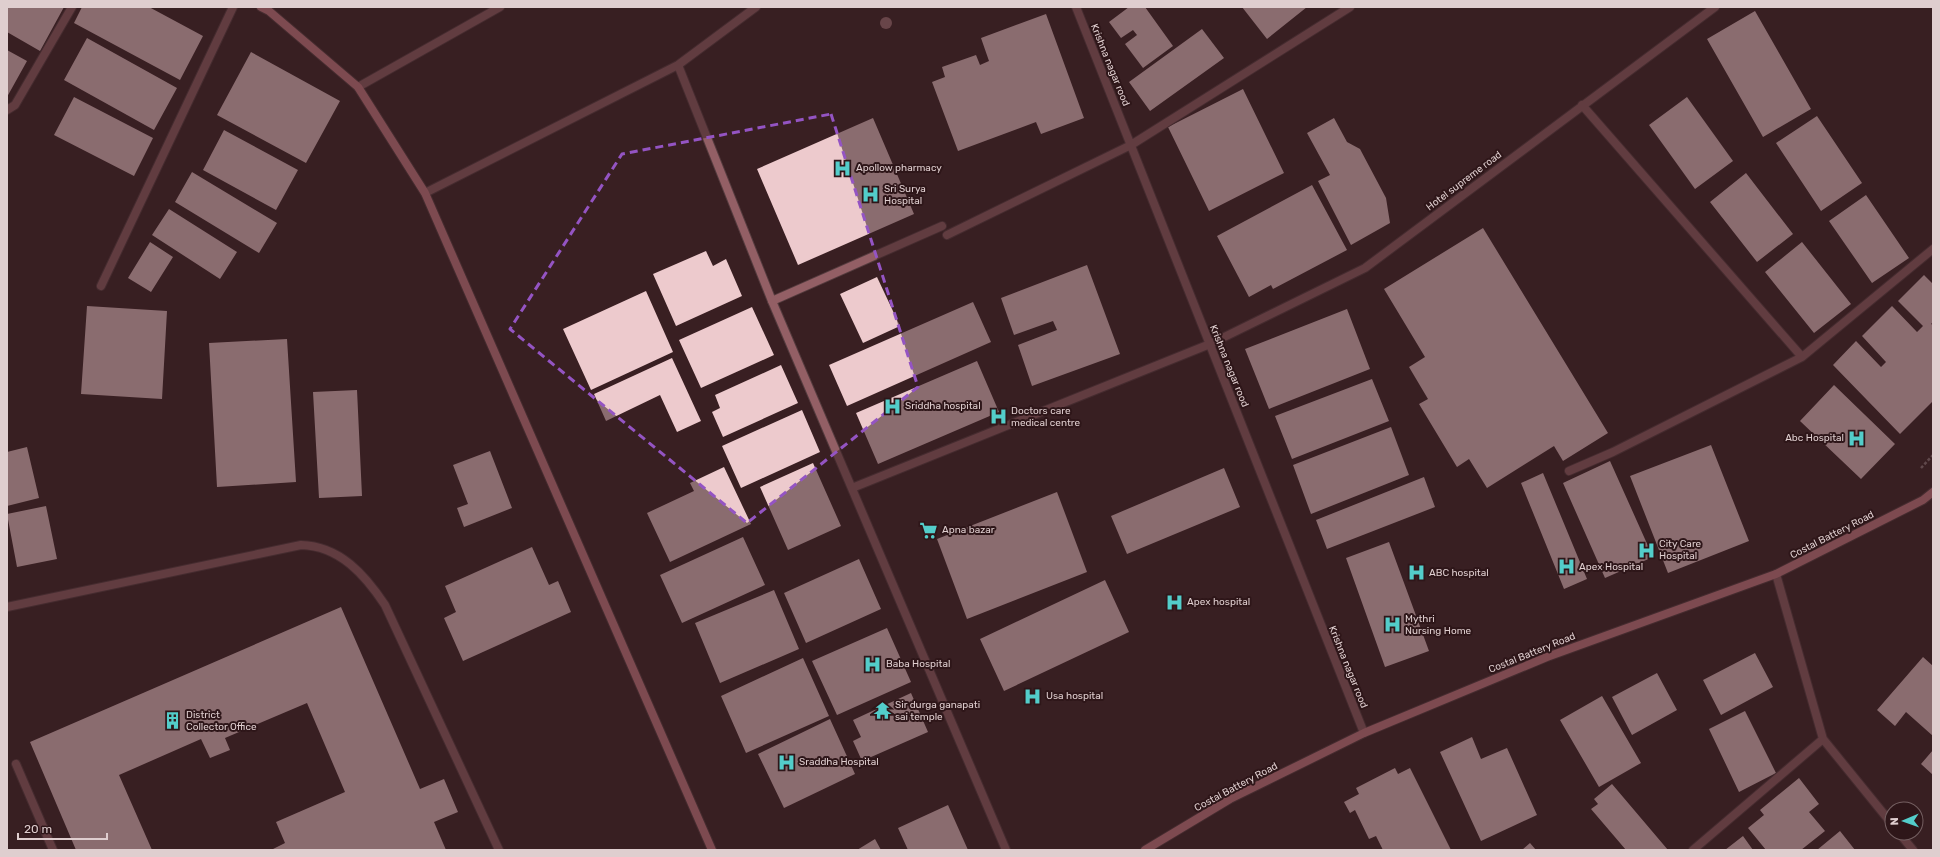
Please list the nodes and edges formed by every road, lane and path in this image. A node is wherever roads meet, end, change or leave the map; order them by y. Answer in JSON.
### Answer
{"nodes":[{"id":1,"x":72,"y":7,"type":"edge"},
{"id":2,"x":233,"y":7,"type":"edge"},
{"id":3,"x":261,"y":7,"type":"edge"},
{"id":4,"x":500,"y":7,"type":"edge"},
{"id":5,"x":756,"y":7,"type":"edge"},
{"id":6,"x":1076,"y":7,"type":"edge"},
{"id":7,"x":1350,"y":7,"type":"edge"},
{"id":8,"x":1714,"y":7,"type":"edge"},
{"id":9,"x":270,"y":9,"type":"edge"},
{"id":10,"x":678,"y":65,"type":"junction"},
{"id":11,"x":358,"y":87,"type":"junction"},
{"id":12,"x":1582,"y":105,"type":"junction"},
{"id":13,"x":7,"y":110,"type":"edge"},
{"id":14,"x":1131,"y":145,"type":"junction"},
{"id":15,"x":425,"y":193,"type":"junction"},
{"id":16,"x":942,"y":226,"type":"dead end"},
{"id":17,"x":947,"y":235,"type":"dead end"},
{"id":18,"x":1933,"y":249,"type":"edge"},
{"id":19,"x":101,"y":286,"type":"dead end"},
{"id":20,"x":772,"y":301,"type":"junction"},
{"id":21,"x":1210,"y":344,"type":"junction"},
{"id":22,"x":1802,"y":357,"type":"junction"},
{"id":23,"x":1933,"y":456,"type":"edge"},
{"id":24,"x":1921,"y":468,"type":"dead end"},
{"id":25,"x":1569,"y":471,"type":"dead end"},
{"id":26,"x":852,"y":488,"type":"junction"},
{"id":27,"x":1933,"y":492,"type":"edge"},
{"id":28,"x":1776,"y":574,"type":"junction"},
{"id":29,"x":7,"y":607,"type":"edge"},
{"id":30,"x":1364,"y":733,"type":"junction"},
{"id":31,"x":1823,"y":739,"type":"junction"},
{"id":32,"x":16,"y":764,"type":"dead end"},
{"id":33,"x":1884,"y":814,"type":"edge"},
{"id":34,"x":1906,"y":841,"type":"edge"},
{"id":35,"x":53,"y":850,"type":"edge"},
{"id":36,"x":499,"y":850,"type":"edge"},
{"id":37,"x":712,"y":850,"type":"edge"},
{"id":38,"x":1006,"y":850,"type":"edge"},
{"id":39,"x":1145,"y":850,"type":"edge"},
{"id":40,"x":1694,"y":850,"type":"edge"},
{"id":41,"x":1913,"y":850,"type":"edge"}],
"edges":[{"from":1,"to":13,"type":"street"},
{"from":2,"to":19,"type":"street"},
{"from":3,"to":9,"type":"street"},
{"from":4,"to":11,"type":"street"},
{"from":5,"to":10,"type":"street"},
{"from":6,"to":14,"type":"street","name":"Krishna nagar rood"},
{"from":7,"to":14,"type":"street"},
{"from":8,"to":12,"type":"street","name":"Hotel supreme road"},
{"from":9,"to":11,"type":"street"},
{"from":10,"to":15,"type":"street"},
{"from":10,"to":20,"type":"street"},
{"from":11,"to":15,"type":"street"},
{"from":12,"to":21,"type":"street","name":"Hotel supreme road"},
{"from":12,"to":22,"type":"street"},
{"from":14,"to":17,"type":"street"},
{"from":14,"to":21,"type":"street","name":"Krishna nagar rood"},
{"from":15,"to":37,"type":"street"},
{"from":16,"to":20,"type":"street"},
{"from":18,"to":22,"type":"street"},
{"from":20,"to":26,"type":"street"},
{"from":21,"to":26,"type":"street","name":"Hotel supreme road"},
{"from":21,"to":30,"type":"street","name":"Krishna nagar rood"},
{"from":22,"to":25,"type":"street"},
{"from":23,"to":24,"type":"path"},
{"from":26,"to":38,"type":"street"},
{"from":27,"to":28,"type":"street","name":"Costal Battery Road"},
{"from":28,"to":30,"type":"street","name":"Costal Battery Road"},
{"from":28,"to":31,"type":"street"},
{"from":29,"to":36,"type":"street"},
{"from":30,"to":39,"type":"street","name":"Costal Battery Road"},
{"from":31,"to":33,"type":"street"},
{"from":31,"to":40,"type":"street"},
{"from":32,"to":35,"type":"street"},
{"from":34,"to":41,"type":"street"}]}
